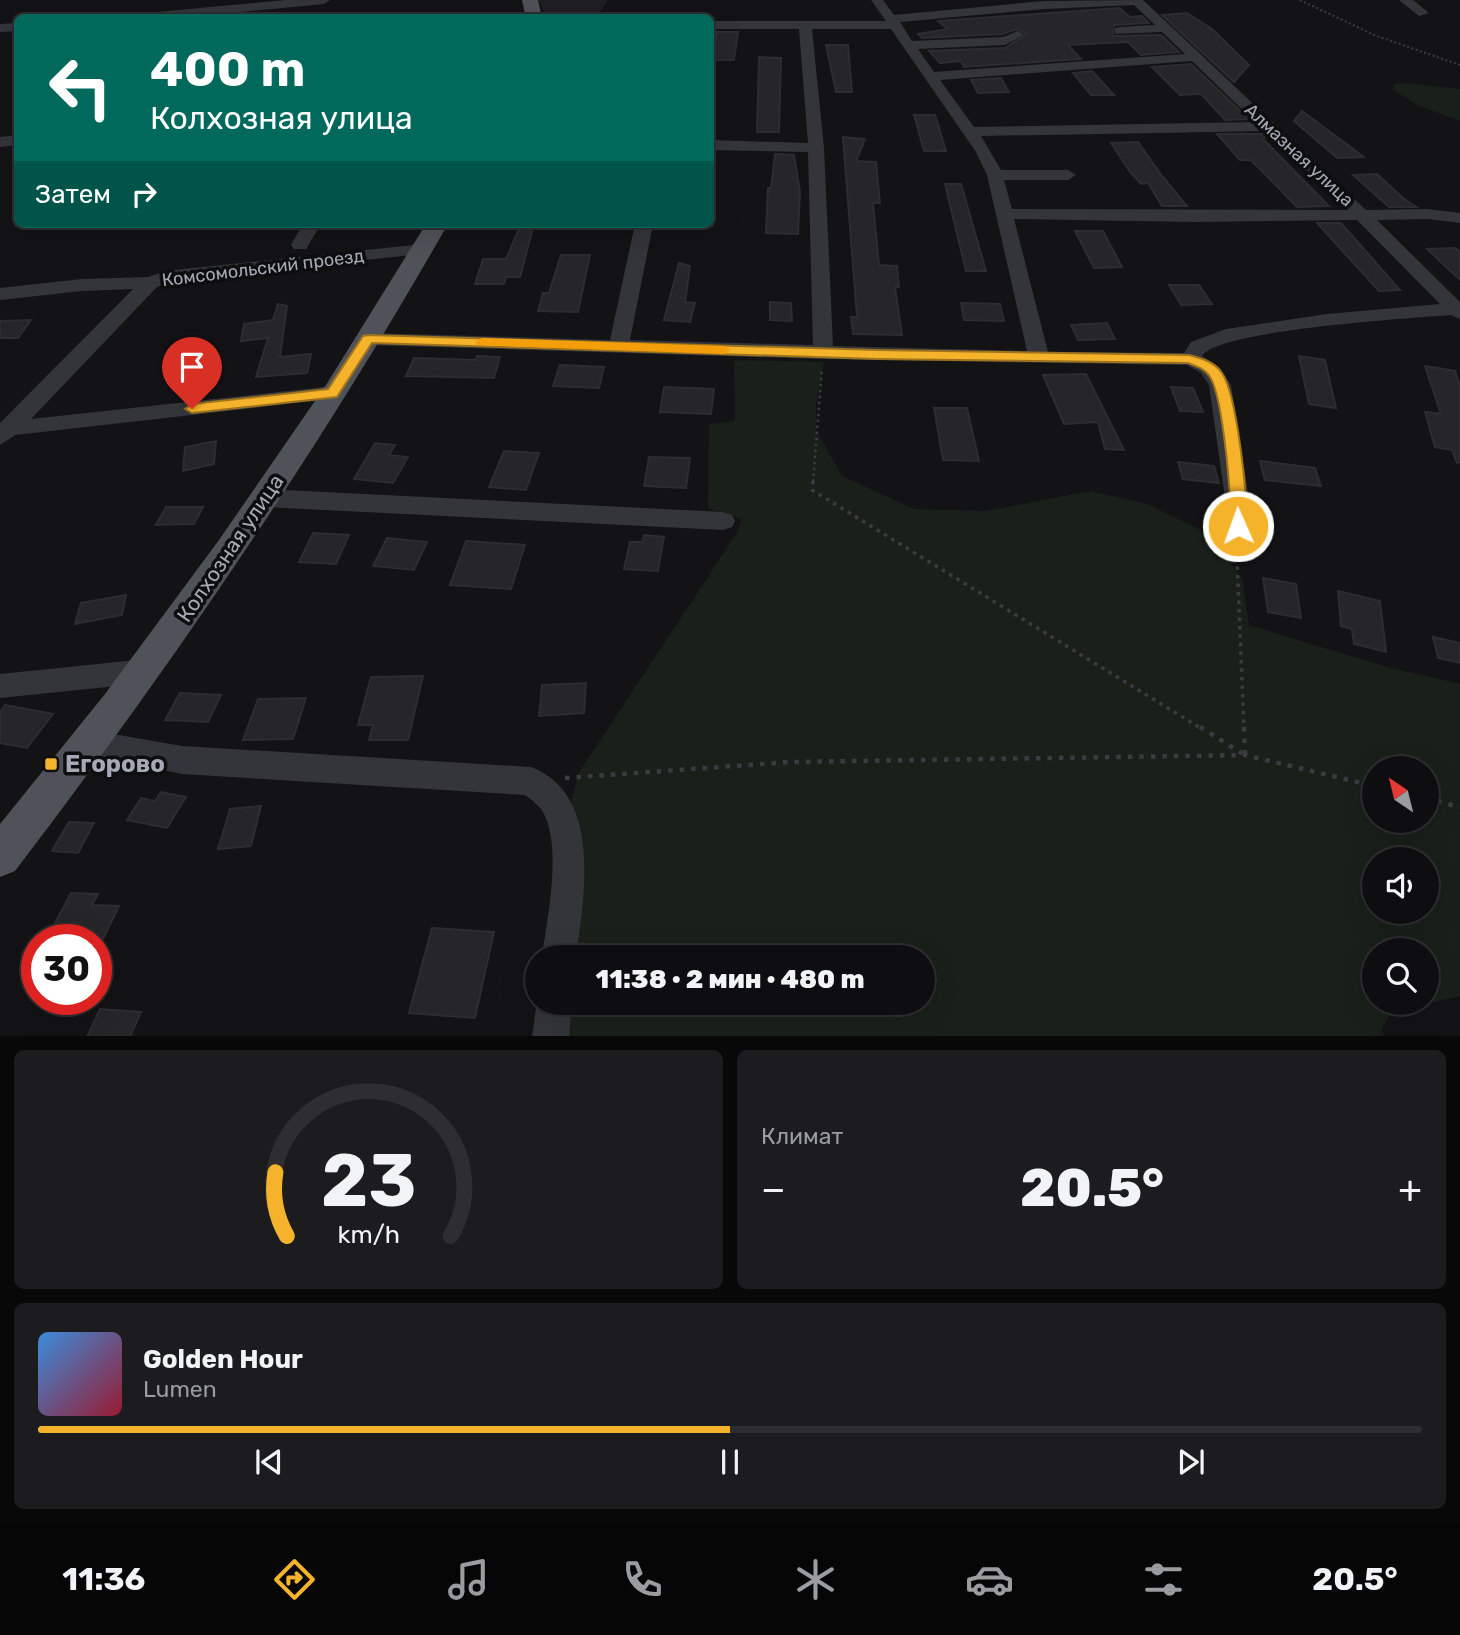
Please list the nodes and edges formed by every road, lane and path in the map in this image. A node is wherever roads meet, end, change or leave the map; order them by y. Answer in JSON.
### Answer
{"nodes":[{"id":1,"x":324,"y":0,"type":"edge"},
{"id":2,"x":877,"y":0,"type":"edge"},
{"id":3,"x":1136,"y":0,"type":"edge"},
{"id":4,"x":1300,"y":0,"type":"edge"},
{"id":5,"x":1405,"y":0,"type":"edge"},
{"id":6,"x":279,"y":2,"type":"edge"},
{"id":7,"x":1423,"y":13,"type":"dead end"},
{"id":8,"x":172,"y":14,"type":"edge"},
{"id":9,"x":894,"y":22,"type":"junction"},
{"id":10,"x":714,"y":25,"type":"edge"},
{"id":11,"x":805,"y":26,"type":"junction"},
{"id":12,"x":1166,"y":28,"type":"junction"},
{"id":13,"x":1119,"y":31,"type":"dead end"},
{"id":14,"x":1018,"y":35,"type":"dead end"},
{"id":15,"x":910,"y":45,"type":"junction"},
{"id":16,"x":1194,"y":57,"type":"junction"},
{"id":17,"x":1460,"y":65,"type":"edge"},
{"id":18,"x":932,"y":76,"type":"junction"},
{"id":19,"x":1269,"y":126,"type":"junction"},
{"id":20,"x":971,"y":132,"type":"junction"},
{"id":21,"x":714,"y":145,"type":"edge"},
{"id":22,"x":816,"y":148,"type":"junction"},
{"id":23,"x":995,"y":175,"type":"junction"},
{"id":24,"x":1068,"y":175,"type":"dead end"},
{"id":25,"x":1005,"y":214,"type":"junction"},
{"id":26,"x":1361,"y":214,"type":"junction"},
{"id":27,"x":1460,"y":218,"type":"edge"},
{"id":28,"x":310,"y":228,"type":"edge"},
{"id":29,"x":643,"y":228,"type":"edge"},
{"id":30,"x":430,"y":236,"type":"edge"},
{"id":31,"x":300,"y":245,"type":"dead end"},
{"id":32,"x":150,"y":283,"type":"junction"},
{"id":33,"x":0,"y":294,"type":"edge"},
{"id":34,"x":1459,"y":310,"type":"edge"},
{"id":35,"x":368,"y":339,"type":"junction"},
{"id":36,"x":619,"y":347,"type":"junction"},
{"id":37,"x":823,"y":353,"type":"junction"},
{"id":38,"x":1039,"y":358,"type":"junction"},
{"id":39,"x":1189,"y":359,"type":"junction"},
{"id":40,"x":332,"y":393,"type":"junction"},
{"id":41,"x":3,"y":432,"type":"edge"},
{"id":42,"x":265,"y":498,"type":"junction"},
{"id":43,"x":723,"y":522,"type":"dead end"},
{"id":44,"x":1236,"y":541,"type":"joint"},
{"id":45,"x":146,"y":671,"type":"junction"},
{"id":46,"x":0,"y":686,"type":"edge"},
{"id":47,"x":90,"y":743,"type":"junction"},
{"id":48,"x":1245,"y":755,"type":"junction"},
{"id":49,"x":531,"y":781,"type":"junction"},
{"id":50,"x":1362,"y":783,"type":"edge"},
{"id":51,"x":1439,"y":802,"type":"edge"},
{"id":52,"x":1460,"y":807,"type":"edge"},
{"id":53,"x":0,"y":857,"type":"edge"},
{"id":54,"x":560,"y":945,"type":"edge"},
{"id":55,"x":553,"y":1015,"type":"edge"},
{"id":56,"x":550,"y":1036,"type":"edge"}],
"edges":[{"from":1,"to":6,"type":"street"},
{"from":2,"to":9,"type":"street"},
{"from":3,"to":9,"type":"street"},
{"from":3,"to":12,"type":"street","name":"Алмазная улица"},
{"from":4,"to":17,"type":"path"},
{"from":5,"to":7,"type":"street"},
{"from":6,"to":8,"type":"street"},
{"from":9,"to":11,"type":"street"},
{"from":9,"to":15,"type":"street"},
{"from":10,"to":11,"type":"street"},
{"from":11,"to":22,"type":"street"},
{"from":12,"to":13,"type":"street"},
{"from":12,"to":16,"type":"street","name":"Алмазная улица"},
{"from":14,"to":15,"type":"street"},
{"from":15,"to":18,"type":"street"},
{"from":16,"to":18,"type":"street"},
{"from":16,"to":19,"type":"street","name":"Алмазная улица"},
{"from":18,"to":20,"type":"street"},
{"from":19,"to":20,"type":"street"},
{"from":19,"to":26,"type":"street","name":"Алмазная улица"},
{"from":20,"to":23,"type":"street"},
{"from":21,"to":22,"type":"street"},
{"from":22,"to":37,"type":"street"},
{"from":23,"to":24,"type":"street"},
{"from":23,"to":25,"type":"street"},
{"from":25,"to":26,"type":"street"},
{"from":25,"to":38,"type":"street"},
{"from":26,"to":27,"type":"street"},
{"from":26,"to":34,"type":"street","name":"Алмазная улица"},
{"from":28,"to":31,"type":"street"},
{"from":29,"to":36,"type":"street"},
{"from":30,"to":32,"type":"street","name":"Комсомольский проезд"},
{"from":30,"to":35,"type":"main road","name":"Колхозная улица"},
{"from":32,"to":33,"type":"street"},
{"from":32,"to":41,"type":"street","name":"Комсомольский проезд"},
{"from":34,"to":39,"type":"street"},
{"from":35,"to":36,"type":"street"},
{"from":35,"to":40,"type":"main road","name":"Колхозная улица"},
{"from":36,"to":37,"type":"street"},
{"from":37,"to":38,"type":"street"},
{"from":37,"to":48,"type":"path"},
{"from":38,"to":39,"type":"street"},
{"from":39,"to":44,"type":"street"},
{"from":40,"to":41,"type":"street"},
{"from":40,"to":42,"type":"main road","name":"Колхозная улица"},
{"from":42,"to":43,"type":"street"},
{"from":42,"to":45,"type":"main road","name":"Колхозная улица"},
{"from":44,"to":48,"type":"path"},
{"from":45,"to":46,"type":"street"},
{"from":45,"to":47,"type":"main road","name":"Колхозная улица"},
{"from":47,"to":49,"type":"street"},
{"from":47,"to":53,"type":"main road","name":"Колхозная улица"},
{"from":48,"to":49,"type":"path"},
{"from":48,"to":50,"type":"path"},
{"from":49,"to":54,"type":"street"},
{"from":51,"to":52,"type":"path"},
{"from":55,"to":56,"type":"street"}]}
